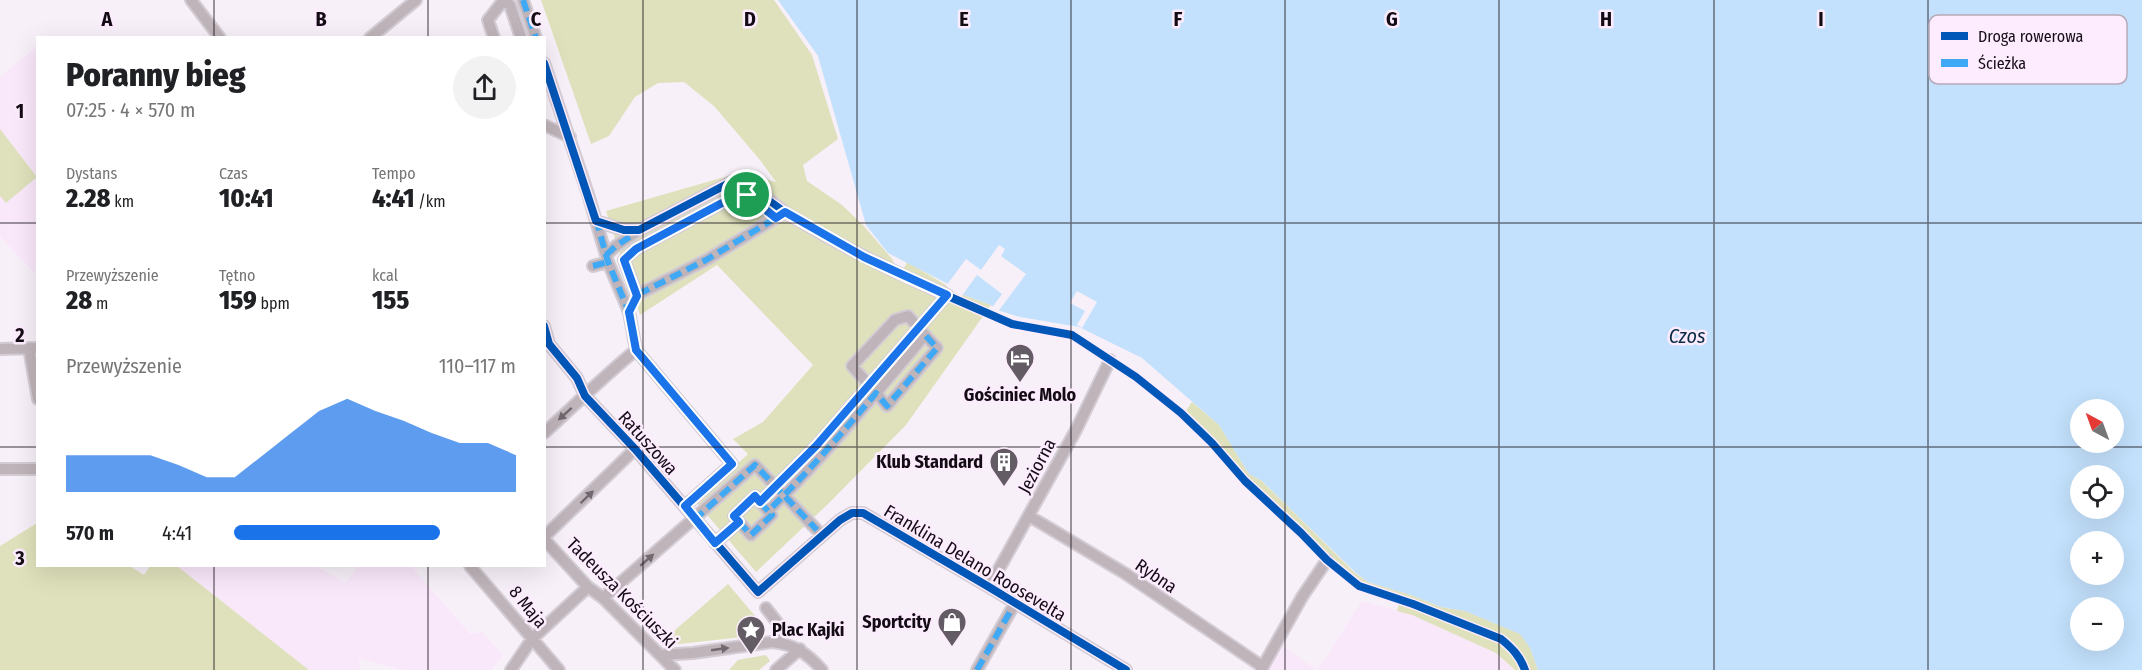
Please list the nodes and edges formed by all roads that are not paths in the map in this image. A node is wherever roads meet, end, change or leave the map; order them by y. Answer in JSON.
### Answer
{"nodes":[{"id":1,"x":191,"y":0,"type":"edge"},
{"id":2,"x":416,"y":0,"type":"edge"},
{"id":3,"x":523,"y":0,"type":"edge"},
{"id":4,"x":218,"y":36,"type":"edge"},
{"id":5,"x":372,"y":36,"type":"edge"},
{"id":6,"x":493,"y":36,"type":"edge"},
{"id":7,"x":520,"y":36,"type":"edge"},
{"id":8,"x":535,"y":36,"type":"edge"},
{"id":9,"x":546,"y":69,"type":"edge"},
{"id":10,"x":546,"y":126,"type":"edge"},
{"id":11,"x":570,"y":138,"type":"junction"},
{"id":12,"x":781,"y":215,"type":"junction"},
{"id":13,"x":596,"y":221,"type":"junction"},
{"id":14,"x":639,"y":230,"type":"junction"},
{"id":15,"x":607,"y":258,"type":"junction"},
{"id":16,"x":593,"y":266,"type":"dead end"},
{"id":17,"x":637,"y":296,"type":"junction"},
{"id":18,"x":629,"y":312,"type":"junction"},
{"id":19,"x":922,"y":331,"type":"junction"},
{"id":20,"x":547,"y":346,"type":"edge"},
{"id":21,"x":33,"y":348,"type":"edge"},
{"id":22,"x":0,"y":349,"type":"edge"},
{"id":23,"x":636,"y":350,"type":"junction"},
{"id":24,"x":1110,"y":360,"type":"dead end"},
{"id":25,"x":36,"y":379,"type":"edge"},
{"id":26,"x":872,"y":389,"type":"junction"},
{"id":27,"x":585,"y":396,"type":"junction"},
{"id":28,"x":546,"y":431,"type":"edge"},
{"id":29,"x":635,"y":449,"type":"junction"},
{"id":30,"x":0,"y":469,"type":"edge"},
{"id":31,"x":36,"y":469,"type":"edge"},
{"id":32,"x":780,"y":492,"type":"junction"},
{"id":33,"x":685,"y":506,"type":"junction"},
{"id":34,"x":764,"y":506,"type":"junction"},
{"id":35,"x":1029,"y":516,"type":"junction"},
{"id":36,"x":694,"y":520,"type":"junction"},
{"id":37,"x":739,"y":522,"type":"junction"},
{"id":38,"x":817,"y":530,"type":"dead end"},
{"id":39,"x":546,"y":536,"type":"edge"},
{"id":40,"x":546,"y":540,"type":"edge"},
{"id":41,"x":715,"y":543,"type":"junction"},
{"id":42,"x":1327,"y":560,"type":"dead end"},
{"id":43,"x":471,"y":567,"type":"edge"},
{"id":44,"x":588,"y":586,"type":"junction"},
{"id":45,"x":989,"y":587,"type":"junction"},
{"id":46,"x":758,"y":592,"type":"joint"},
{"id":47,"x":603,"y":598,"type":"junction"},
{"id":48,"x":1015,"y":603,"type":"junction"},
{"id":49,"x":766,"y":608,"type":"dead end"},
{"id":50,"x":532,"y":639,"type":"junction"},
{"id":51,"x":781,"y":643,"type":"junction"},
{"id":52,"x":800,"y":649,"type":"junction"},
{"id":53,"x":662,"y":655,"type":"junction"},
{"id":54,"x":1262,"y":669,"type":"edge"},
{"id":55,"x":511,"y":670,"type":"edge"},
{"id":56,"x":559,"y":670,"type":"edge"},
{"id":57,"x":675,"y":670,"type":"edge"},
{"id":58,"x":776,"y":670,"type":"edge"},
{"id":59,"x":822,"y":670,"type":"edge"},
{"id":60,"x":977,"y":670,"type":"edge"},
{"id":61,"x":1126,"y":670,"type":"edge"}],
"edges":[{"from":1,"to":4,"type":"street"},
{"from":2,"to":5,"type":"street"},
{"from":3,"to":8,"type":"street"},
{"from":6,"to":7,"type":"street"},
{"from":9,"to":11,"type":"street"},
{"from":10,"to":11,"type":"street"},
{"from":11,"to":13,"type":"street"},
{"from":12,"to":14,"type":"street"},
{"from":12,"to":17,"type":"street"},
{"from":12,"to":17,"type":"street"},
{"from":12,"to":19,"type":"street"},
{"from":13,"to":14,"type":"street"},
{"from":13,"to":15,"type":"street"},
{"from":14,"to":15,"type":"street"},
{"from":15,"to":16,"type":"street"},
{"from":15,"to":18,"type":"street"},
{"from":17,"to":18,"type":"street"},
{"from":18,"to":23,"type":"street"},
{"from":19,"to":26,"type":"street"},
{"from":19,"to":26,"type":"street"},
{"from":19,"to":26,"type":"street"},
{"from":20,"to":27,"type":"street","name":"Ratuszowa"},
{"from":21,"to":22,"type":"street"},
{"from":21,"to":25,"type":"street"},
{"from":23,"to":27,"type":"street"},
{"from":23,"to":33,"type":"street"},
{"from":24,"to":35,"type":"street","name":"Jeziorna"},
{"from":26,"to":32,"type":"street"},
{"from":27,"to":28,"type":"street","one_way":true},
{"from":27,"to":29,"type":"street","name":"Ratuszowa"},
{"from":29,"to":33,"type":"street","name":"Ratuszowa"},
{"from":39,"to":29,"type":"street","one_way":true},
{"from":30,"to":31,"type":"street"},
{"from":32,"to":34,"type":"street"},
{"from":32,"to":36,"type":"street"},
{"from":32,"to":38,"type":"street"},
{"from":33,"to":36,"type":"street","name":"Ratuszowa"},
{"from":34,"to":37,"type":"street"},
{"from":34,"to":37,"type":"street"},
{"from":35,"to":45,"type":"street","name":"Jeziorna"},
{"from":35,"to":54,"type":"street","name":"Rybna"},
{"from":36,"to":41,"type":"street","name":"Ratuszowa"},
{"from":47,"to":36,"type":"street","one_way":true},
{"from":37,"to":41,"type":"street"},
{"from":40,"to":44,"type":"street","name":"Tadeusza Kościuszki"},
{"from":41,"to":46,"type":"street","name":"Ratuszowa"},
{"from":42,"to":54,"type":"street"},
{"from":43,"to":50,"type":"street","name":"8 Maja"},
{"from":44,"to":47,"type":"street","name":"Tadeusza Kościuszki"},
{"from":44,"to":50,"type":"street"},
{"from":45,"to":46,"type":"street","name":"Franklina Delano Roosevelta"},
{"from":45,"to":48,"type":"street","name":"Franklina Delano Roosevelta"},
{"from":47,"to":53,"type":"street","name":"Tadeusza Kościuszki"},
{"from":48,"to":60,"type":"street"},
{"from":48,"to":61,"type":"street","name":"Franklina Delano Roosevelta"},
{"from":49,"to":51,"type":"street"},
{"from":50,"to":55,"type":"street"},
{"from":50,"to":56,"type":"street","name":"8 Maja"},
{"from":51,"to":52,"type":"street"},
{"from":53,"to":51,"type":"street","one_way":true},
{"from":52,"to":58,"type":"street"},
{"from":52,"to":59,"type":"street"},
{"from":53,"to":57,"type":"street","name":"Tadeusza Kościuszki"}]}
